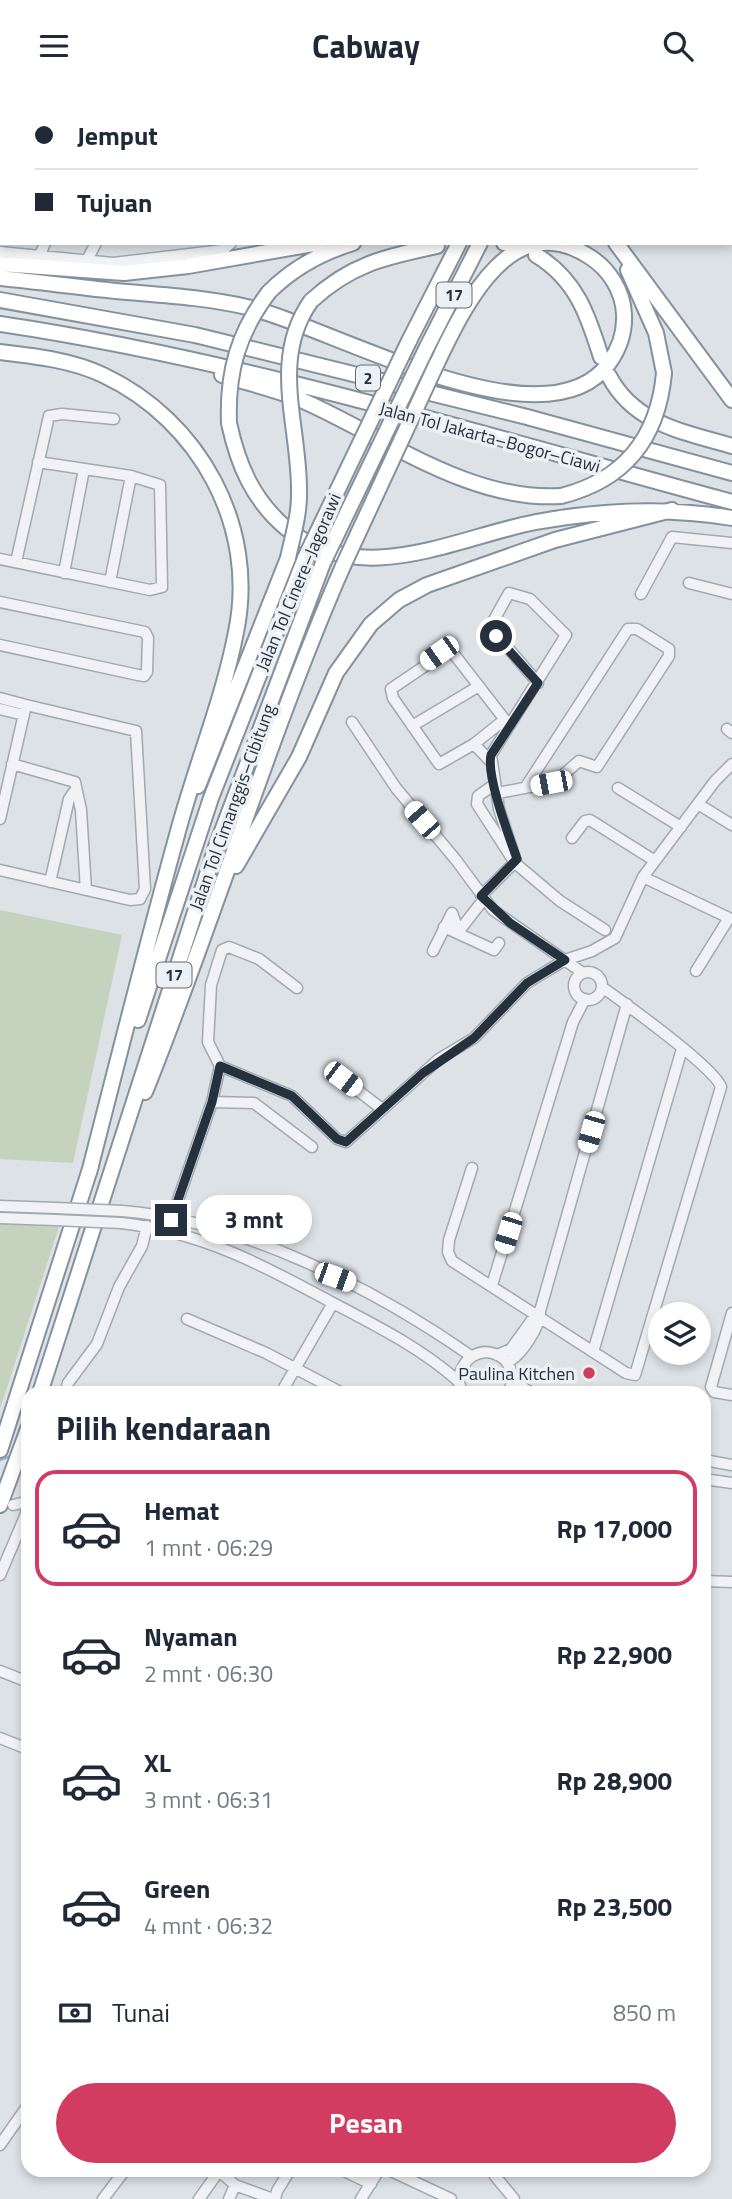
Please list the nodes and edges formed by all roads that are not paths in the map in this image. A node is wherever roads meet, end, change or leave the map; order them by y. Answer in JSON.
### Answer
{"nodes":[{"id":1,"x":44,"y":245,"type":"edge"},
{"id":2,"x":95,"y":245,"type":"edge"},
{"id":3,"x":229,"y":245,"type":"edge"},
{"id":4,"x":308,"y":245,"type":"edge"},
{"id":5,"x":348,"y":245,"type":"edge"},
{"id":6,"x":458,"y":245,"type":"edge"},
{"id":7,"x":479,"y":245,"type":"edge"},
{"id":8,"x":540,"y":245,"type":"edge"},
{"id":9,"x":556,"y":245,"type":"edge"},
{"id":10,"x":616,"y":245,"type":"edge"},
{"id":11,"x":616,"y":245,"type":"edge"},
{"id":12,"x":437,"y":246,"type":"dead end"},
{"id":13,"x":0,"y":252,"type":"edge"},
{"id":14,"x":537,"y":255,"type":"dead end"},
{"id":15,"x":39,"y":258,"type":"junction"},
{"id":16,"x":86,"y":262,"type":"junction"},
{"id":17,"x":0,"y":264,"type":"edge"},
{"id":18,"x":0,"y":278,"type":"edge"},
{"id":19,"x":0,"y":300,"type":"edge"},
{"id":20,"x":0,"y":324,"type":"edge"},
{"id":21,"x":0,"y":352,"type":"edge"},
{"id":22,"x":169,"y":353,"type":"junction"},
{"id":23,"x":601,"y":357,"type":"dead end"},
{"id":24,"x":432,"y":373,"type":"edge"},
{"id":25,"x":432,"y":373,"type":"edge"},
{"id":26,"x":432,"y":373,"type":"edge"},
{"id":27,"x":432,"y":373,"type":"edge"},
{"id":28,"x":609,"y":376,"type":"dead end"},
{"id":29,"x":732,"y":400,"type":"edge"},
{"id":30,"x":114,"y":419,"type":"dead end"},
{"id":31,"x":732,"y":446,"type":"edge"},
{"id":32,"x":38,"y":462,"type":"junction"},
{"id":33,"x":83,"y":469,"type":"junction"},
{"id":34,"x":732,"y":473,"type":"edge"},
{"id":35,"x":131,"y":476,"type":"junction"},
{"id":36,"x":732,"y":502,"type":"edge"},
{"id":37,"x":672,"y":510,"type":"junction"},
{"id":38,"x":732,"y":518,"type":"edge"},
{"id":39,"x":732,"y":543,"type":"edge"},
{"id":40,"x":0,"y":559,"type":"edge"},
{"id":41,"x":16,"y":562,"type":"junction"},
{"id":42,"x":64,"y":573,"type":"junction"},
{"id":43,"x":110,"y":582,"type":"junction"},
{"id":44,"x":689,"y":583,"type":"dead end"},
{"id":45,"x":641,"y":594,"type":"dead end"},
{"id":46,"x":732,"y":594,"type":"edge"},
{"id":47,"x":0,"y":602,"type":"edge"},
{"id":48,"x":0,"y":645,"type":"edge"},
{"id":49,"x":538,"y":683,"type":"junction"},
{"id":50,"x":479,"y":686,"type":"junction"},
{"id":51,"x":0,"y":698,"type":"edge"},
{"id":52,"x":0,"y":709,"type":"edge"},
{"id":53,"x":25,"y":710,"type":"junction"},
{"id":54,"x":352,"y":722,"type":"dead end"},
{"id":55,"x":507,"y":723,"type":"junction"},
{"id":56,"x":412,"y":726,"type":"junction"},
{"id":57,"x":474,"y":744,"type":"junction"},
{"id":58,"x":490,"y":761,"type":"junction"},
{"id":59,"x":12,"y":764,"type":"junction"},
{"id":60,"x":732,"y":764,"type":"edge"},
{"id":61,"x":525,"y":788,"type":"junction"},
{"id":62,"x":618,"y":788,"type":"dead end"},
{"id":63,"x":76,"y":789,"type":"junction"},
{"id":64,"x":496,"y":789,"type":"junction"},
{"id":65,"x":698,"y":804,"type":"junction"},
{"id":66,"x":0,"y":818,"type":"edge"},
{"id":67,"x":732,"y":825,"type":"edge"},
{"id":68,"x":681,"y":827,"type":"junction"},
{"id":69,"x":572,"y":838,"type":"dead end"},
{"id":70,"x":174,"y":846,"type":"junction"},
{"id":71,"x":656,"y":861,"type":"junction"},
{"id":72,"x":515,"y":863,"type":"junction"},
{"id":73,"x":0,"y":870,"type":"edge"},
{"id":74,"x":643,"y":877,"type":"junction"},
{"id":75,"x":50,"y":882,"type":"junction"},
{"id":76,"x":86,"y":890,"type":"junction"},
{"id":77,"x":482,"y":897,"type":"junction"},
{"id":78,"x":218,"y":898,"type":"junction"},
{"id":79,"x":444,"y":927,"type":"junction"},
{"id":80,"x":605,"y":930,"type":"dead end"},
{"id":81,"x":459,"y":932,"type":"junction"},
{"id":82,"x":499,"y":943,"type":"dead end"},
{"id":83,"x":433,"y":951,"type":"dead end"},
{"id":84,"x":565,"y":960,"type":"junction"},
{"id":85,"x":696,"y":971,"type":"dead end"},
{"id":86,"x":583,"y":973,"type":"junction"},
{"id":87,"x":602,"y":987,"type":"junction"},
{"id":88,"x":297,"y":988,"type":"dead end"},
{"id":89,"x":585,"y":999,"type":"junction"},
{"id":90,"x":628,"y":1004,"type":"junction"},
{"id":91,"x":682,"y":1049,"type":"junction"},
{"id":92,"x":220,"y":1066,"type":"junction"},
{"id":93,"x":343,"y":1079,"type":"dead end"},
{"id":94,"x":212,"y":1102,"type":"junction"},
{"id":95,"x":382,"y":1109,"type":"junction"},
{"id":96,"x":312,"y":1147,"type":"dead end"},
{"id":97,"x":471,"y":1168,"type":"dead end"},
{"id":98,"x":89,"y":1173,"type":"junction"},
{"id":99,"x":102,"y":1201,"type":"junction"},
{"id":100,"x":0,"y":1206,"type":"edge"},
{"id":101,"x":0,"y":1218,"type":"edge"},
{"id":102,"x":171,"y":1220,"type":"junction"},
{"id":103,"x":147,"y":1226,"type":"junction"},
{"id":104,"x":492,"y":1285,"type":"junction"},
{"id":105,"x":332,"y":1303,"type":"junction"},
{"id":106,"x":732,"y":1313,"type":"edge"},
{"id":107,"x":538,"y":1315,"type":"junction"},
{"id":108,"x":187,"y":1319,"type":"dead end"},
{"id":109,"x":593,"y":1352,"type":"junction"},
{"id":110,"x":498,"y":1355,"type":"junction"},
{"id":111,"x":471,"y":1356,"type":"junction"},
{"id":112,"x":507,"y":1362,"type":"junction"},
{"id":113,"x":295,"y":1368,"type":"junction"},
{"id":114,"x":458,"y":1381,"type":"junction"},
{"id":115,"x":512,"y":1381,"type":"junction"},
{"id":116,"x":21,"y":1386,"type":"edge"},
{"id":117,"x":42,"y":1386,"type":"edge"},
{"id":118,"x":67,"y":1386,"type":"edge"},
{"id":119,"x":285,"y":1386,"type":"edge"},
{"id":120,"x":329,"y":1386,"type":"edge"},
{"id":121,"x":460,"y":1386,"type":"edge"},
{"id":122,"x":510,"y":1386,"type":"edge"},
{"id":123,"x":520,"y":1386,"type":"edge"},
{"id":124,"x":710,"y":1386,"type":"edge"},
{"id":125,"x":21,"y":1387,"type":"edge"},
{"id":126,"x":711,"y":1388,"type":"edge"},
{"id":127,"x":732,"y":1395,"type":"edge"},
{"id":128,"x":21,"y":1449,"type":"edge"},
{"id":129,"x":0,"y":1450,"type":"edge"},
{"id":130,"x":711,"y":1462,"type":"edge"},
{"id":131,"x":732,"y":1465,"type":"edge"},
{"id":132,"x":711,"y":1480,"type":"edge"},
{"id":133,"x":732,"y":1483,"type":"edge"},
{"id":134,"x":7,"y":1505,"type":"edge"},
{"id":135,"x":21,"y":1526,"type":"edge"},
{"id":136,"x":0,"y":1575,"type":"edge"},
{"id":137,"x":711,"y":1581,"type":"edge"},
{"id":138,"x":732,"y":1582,"type":"edge"},
{"id":139,"x":0,"y":1671,"type":"edge"},
{"id":140,"x":21,"y":1679,"type":"edge"},
{"id":141,"x":0,"y":1738,"type":"edge"},
{"id":142,"x":21,"y":1746,"type":"edge"},
{"id":143,"x":21,"y":2115,"type":"edge"},
{"id":144,"x":0,"y":2145,"type":"edge"},
{"id":145,"x":119,"y":2177,"type":"edge"},
{"id":146,"x":213,"y":2177,"type":"edge"},
{"id":147,"x":226,"y":2177,"type":"edge"},
{"id":148,"x":285,"y":2177,"type":"edge"},
{"id":149,"x":356,"y":2177,"type":"edge"},
{"id":150,"x":375,"y":2177,"type":"edge"},
{"id":151,"x":404,"y":2177,"type":"edge"},
{"id":152,"x":496,"y":2177,"type":"edge"},
{"id":153,"x":371,"y":2184,"type":"junction"},
{"id":154,"x":235,"y":2185,"type":"junction"},
{"id":155,"x":103,"y":2199,"type":"edge"},
{"id":156,"x":199,"y":2199,"type":"edge"},
{"id":157,"x":229,"y":2199,"type":"edge"},
{"id":158,"x":274,"y":2199,"type":"edge"},
{"id":159,"x":361,"y":2199,"type":"edge"},
{"id":160,"x":451,"y":2199,"type":"edge"},
{"id":161,"x":514,"y":2199,"type":"edge"}],
"edges":[{"from":1,"to":15,"type":"street"},
{"from":2,"to":16,"type":"street"},
{"from":3,"to":16,"type":"street"},
{"from":4,"to":17,"type":"highway"},
{"from":5,"to":37,"type":"highway","bridge":true},
{"from":6,"to":98,"type":"highway","name":"Jalan Tol Cinere–Jagorawi","number":"17","bridge":true},
{"from":7,"to":99,"type":"highway","name":"Jalan Tol Cimanggis–Cibitung","number":"17","bridge":true},
{"from":8,"to":26,"type":"highway","bridge":true},
{"from":9,"to":25,"type":"highway","bridge":true},
{"from":10,"to":22,"type":"highway","bridge":true},
{"from":11,"to":29,"type":"highway"},
{"from":12,"to":70,"type":"highway","bridge":true},
{"from":13,"to":15,"type":"street"},
{"from":14,"to":23,"type":"highway"},
{"from":15,"to":16,"type":"street"},
{"from":18,"to":24,"type":"highway","bridge":true},
{"from":19,"to":34,"type":"highway","name":"Jalan Tol Jakarta–Bogor–Ciawi","number":"2"},
{"from":20,"to":22,"type":"highway","name":"Jalan Tol Jakarta–Bogor–Ciawi","number":"2"},
{"from":21,"to":70,"type":"highway"},
{"from":22,"to":36,"type":"highway","name":"Jalan Tol Jakarta–Bogor–Ciawi","number":"2"},
{"from":27,"to":78,"type":"highway","bridge":true},
{"from":28,"to":31,"type":"highway"},
{"from":30,"to":32,"type":"street"},
{"from":32,"to":33,"type":"street"},
{"from":32,"to":41,"type":"street"},
{"from":33,"to":35,"type":"street"},
{"from":33,"to":42,"type":"street"},
{"from":35,"to":43,"type":"street"},
{"from":35,"to":43,"type":"street"},
{"from":37,"to":38,"type":"highway"},
{"from":37,"to":78,"type":"highway"},
{"from":39,"to":45,"type":"street"},
{"from":40,"to":41,"type":"street"},
{"from":41,"to":42,"type":"street"},
{"from":42,"to":43,"type":"street"},
{"from":44,"to":46,"type":"street"},
{"from":47,"to":48,"type":"street"},
{"from":49,"to":49,"type":"street"},
{"from":49,"to":55,"type":"street"},
{"from":50,"to":55,"type":"street"},
{"from":50,"to":56,"type":"street"},
{"from":50,"to":56,"type":"street"},
{"from":51,"to":53,"type":"street"},
{"from":52,"to":53,"type":"street"},
{"from":53,"to":59,"type":"street"},
{"from":53,"to":76,"type":"street"},
{"from":54,"to":77,"type":"street"},
{"from":55,"to":57,"type":"street"},
{"from":55,"to":58,"type":"street"},
{"from":56,"to":57,"type":"street"},
{"from":57,"to":58,"type":"street"},
{"from":58,"to":64,"type":"street"},
{"from":59,"to":63,"type":"street"},
{"from":59,"to":66,"type":"street"},
{"from":60,"to":65,"type":"street"},
{"from":61,"to":61,"type":"street"},
{"from":61,"to":64,"type":"street"},
{"from":62,"to":68,"type":"street"},
{"from":63,"to":75,"type":"street"},
{"from":63,"to":76,"type":"street"},
{"from":64,"to":72,"type":"street"},
{"from":64,"to":72,"type":"street"},
{"from":65,"to":67,"type":"street"},
{"from":65,"to":68,"type":"street"},
{"from":68,"to":71,"type":"street"},
{"from":69,"to":71,"type":"street"},
{"from":70,"to":98,"type":"highway"},
{"from":71,"to":74,"type":"street"},
{"from":72,"to":77,"type":"street"},
{"from":72,"to":80,"type":"street"},
{"from":73,"to":75,"type":"street"},
{"from":74,"to":84,"type":"street"},
{"from":74,"to":85,"type":"street"},
{"from":75,"to":76,"type":"street"},
{"from":77,"to":81,"type":"street"},
{"from":77,"to":84,"type":"street"},
{"from":78,"to":99,"type":"highway"},
{"from":79,"to":81,"type":"street"},
{"from":79,"to":81,"type":"street"},
{"from":79,"to":83,"type":"street"},
{"from":81,"to":82,"type":"street"},
{"from":84,"to":86,"type":"street"},
{"from":84,"to":95,"type":"street"},
{"from":86,"to":87,"type":"street"},
{"from":86,"to":89,"type":"street"},
{"from":87,"to":89,"type":"street"},
{"from":87,"to":90,"type":"street"},
{"from":88,"to":92,"type":"street"},
{"from":89,"to":104,"type":"street"},
{"from":90,"to":91,"type":"street"},
{"from":90,"to":107,"type":"street"},
{"from":91,"to":109,"type":"street"},
{"from":91,"to":109,"type":"street"},
{"from":92,"to":94,"type":"street"},
{"from":92,"to":95,"type":"street"},
{"from":93,"to":95,"type":"street"},
{"from":94,"to":96,"type":"street"},
{"from":94,"to":102,"type":"street"},
{"from":97,"to":104,"type":"street"},
{"from":98,"to":116,"type":"highway","number":"17"},
{"from":99,"to":117,"type":"highway","name":"Jalan Tol Cimanggis–Cibitung","number":"17"},
{"from":100,"to":102,"type":"street","bridge":true},
{"from":101,"to":103,"type":"street","bridge":true},
{"from":102,"to":111,"type":"street"},
{"from":103,"to":105,"type":"street"},
{"from":103,"to":118,"type":"street"},
{"from":104,"to":107,"type":"street"},
{"from":105,"to":113,"type":"street"},
{"from":105,"to":114,"type":"street"},
{"from":106,"to":124,"type":"street"},
{"from":107,"to":109,"type":"street"},
{"from":107,"to":110,"type":"street"},
{"from":107,"to":112,"type":"street"},
{"from":108,"to":113,"type":"street"},
{"from":110,"to":111,"type":"street"},
{"from":110,"to":112,"type":"street"},
{"from":111,"to":114,"type":"street"},
{"from":112,"to":115,"type":"street"},
{"from":113,"to":119,"type":"street"},
{"from":113,"to":120,"type":"street"},
{"from":114,"to":121,"type":"street"},
{"from":115,"to":122,"type":"street"},
{"from":115,"to":123,"type":"street"},
{"from":125,"to":129,"type":"highway","number":"17"},
{"from":126,"to":127,"type":"street"},
{"from":128,"to":134,"type":"highway"},
{"from":130,"to":131,"type":"street"},
{"from":132,"to":133,"type":"street"},
{"from":135,"to":136,"type":"street"},
{"from":137,"to":138,"type":"street"},
{"from":139,"to":140,"type":"street"},
{"from":141,"to":142,"type":"street"},
{"from":143,"to":144,"type":"street"},
{"from":145,"to":155,"type":"street"},
{"from":146,"to":156,"type":"street"},
{"from":147,"to":154,"type":"street"},
{"from":148,"to":158,"type":"street"},
{"from":149,"to":153,"type":"street"},
{"from":150,"to":153,"type":"street"},
{"from":151,"to":160,"type":"street"},
{"from":152,"to":161,"type":"street"},
{"from":153,"to":159,"type":"street"},
{"from":154,"to":157,"type":"street"},
{"from":154,"to":158,"type":"street"}]}
